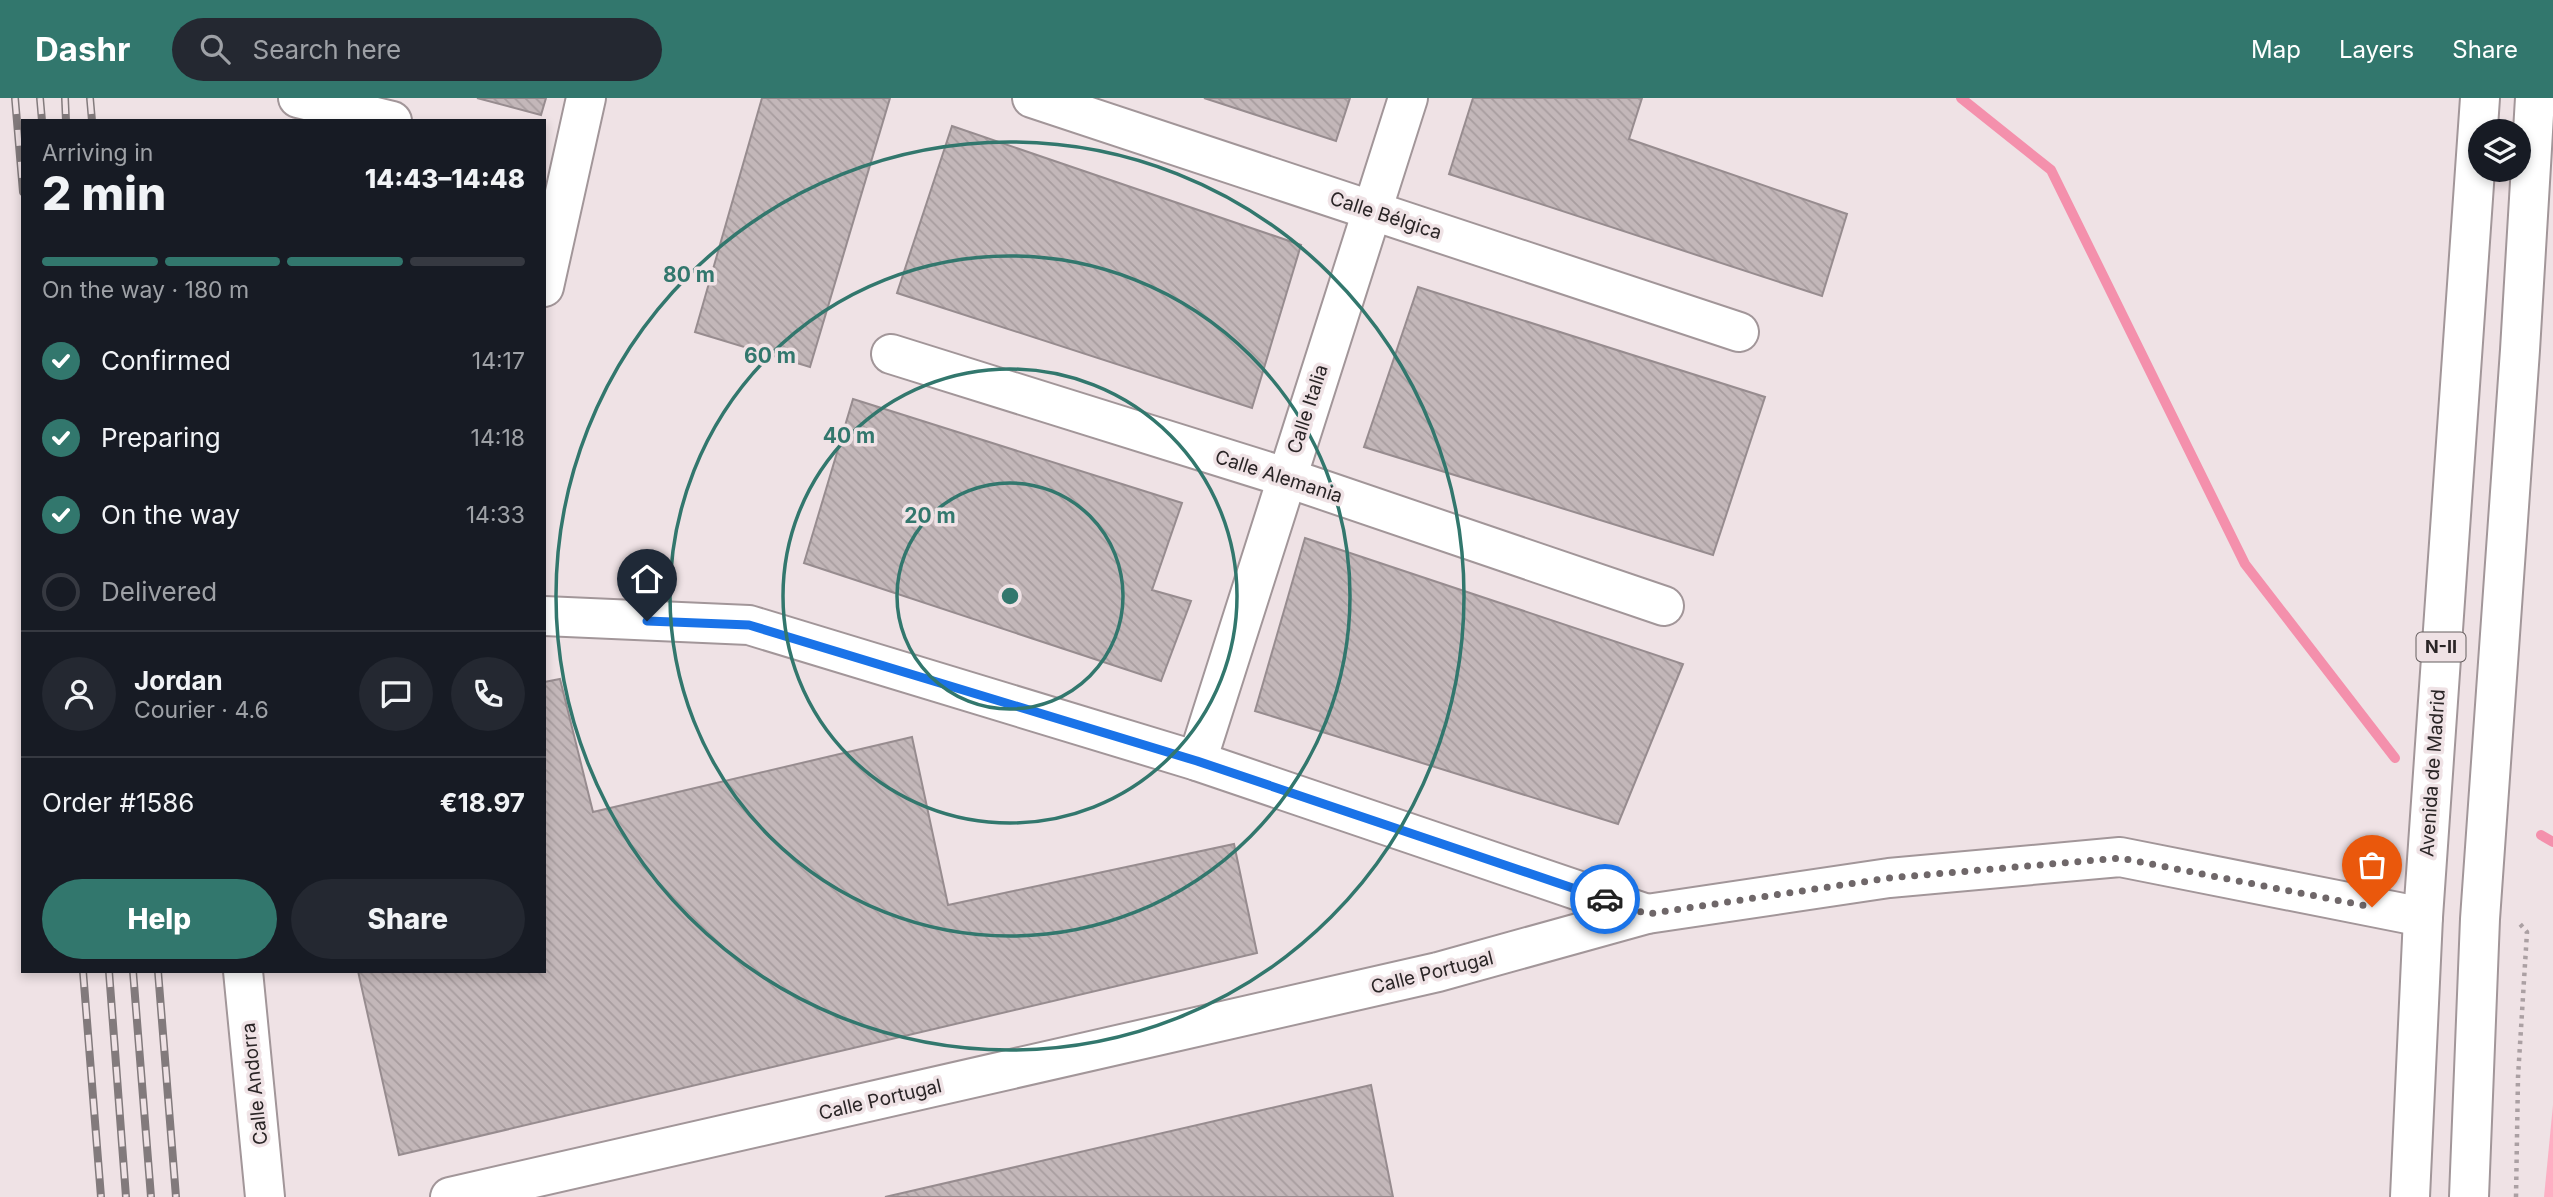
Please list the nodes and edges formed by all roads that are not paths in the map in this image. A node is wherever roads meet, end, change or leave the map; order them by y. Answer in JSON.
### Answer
{"nodes":[{"id":1,"x":298,"y":98,"type":"edge"},
{"id":2,"x":586,"y":98,"type":"edge"},
{"id":3,"x":1032,"y":98,"type":"edge"},
{"id":4,"x":1408,"y":98,"type":"edge"},
{"id":5,"x":2480,"y":98,"type":"edge"},
{"id":6,"x":2535,"y":98,"type":"edge"},
{"id":7,"x":384,"y":119,"type":"edge"},
{"id":8,"x":557,"y":161,"type":"edge"},
{"id":9,"x":1371,"y":210,"type":"junction"},
{"id":10,"x":546,"y":268,"type":"edge"},
{"id":11,"x":1739,"y":332,"type":"dead end"},
{"id":12,"x":891,"y":354,"type":"dead end"},
{"id":13,"x":1285,"y":477,"type":"junction"},
{"id":14,"x":1664,"y":606,"type":"dead end"},
{"id":15,"x":546,"y":616,"type":"edge"},
{"id":16,"x":1197,"y":761,"type":"junction"},
{"id":17,"x":1647,"y":914,"type":"junction"},
{"id":18,"x":2423,"y":917,"type":"junction"},
{"id":19,"x":243,"y":973,"type":"edge"},
{"id":20,"x":265,"y":1197,"type":"edge"},
{"id":21,"x":450,"y":1197,"type":"edge"},
{"id":22,"x":2410,"y":1197,"type":"edge"},
{"id":23,"x":2469,"y":1197,"type":"edge"}],
"edges":[{"from":1,"to":7,"type":"main road"},
{"from":2,"to":8,"type":"main road"},
{"from":3,"to":9,"type":"main road","name":"Calle Bélgica"},
{"from":4,"to":9,"type":"main road","name":"Calle Italia"},
{"from":5,"to":18,"type":"main road","name":"Avenida de Madrid","number":"N-II"},
{"from":6,"to":23,"type":"main road"},
{"from":8,"to":10,"type":"main road"},
{"from":9,"to":11,"type":"main road","name":"Calle Bélgica"},
{"from":9,"to":13,"type":"main road","name":"Calle Italia"},
{"from":12,"to":13,"type":"main road","name":"Calle Alemania"},
{"from":13,"to":14,"type":"main road","name":"Calle Alemania"},
{"from":13,"to":16,"type":"main road","name":"Calle Italia"},
{"from":15,"to":16,"type":"main road"},
{"from":16,"to":17,"type":"main road"},
{"from":17,"to":18,"type":"main road","name":"Calle Portugal"},
{"from":17,"to":21,"type":"main road","name":"Calle Portugal"},
{"from":18,"to":22,"type":"main road","name":"Avenida de Madrid","number":"N-II"},
{"from":19,"to":20,"type":"main road","name":"Calle Andorra"}]}
